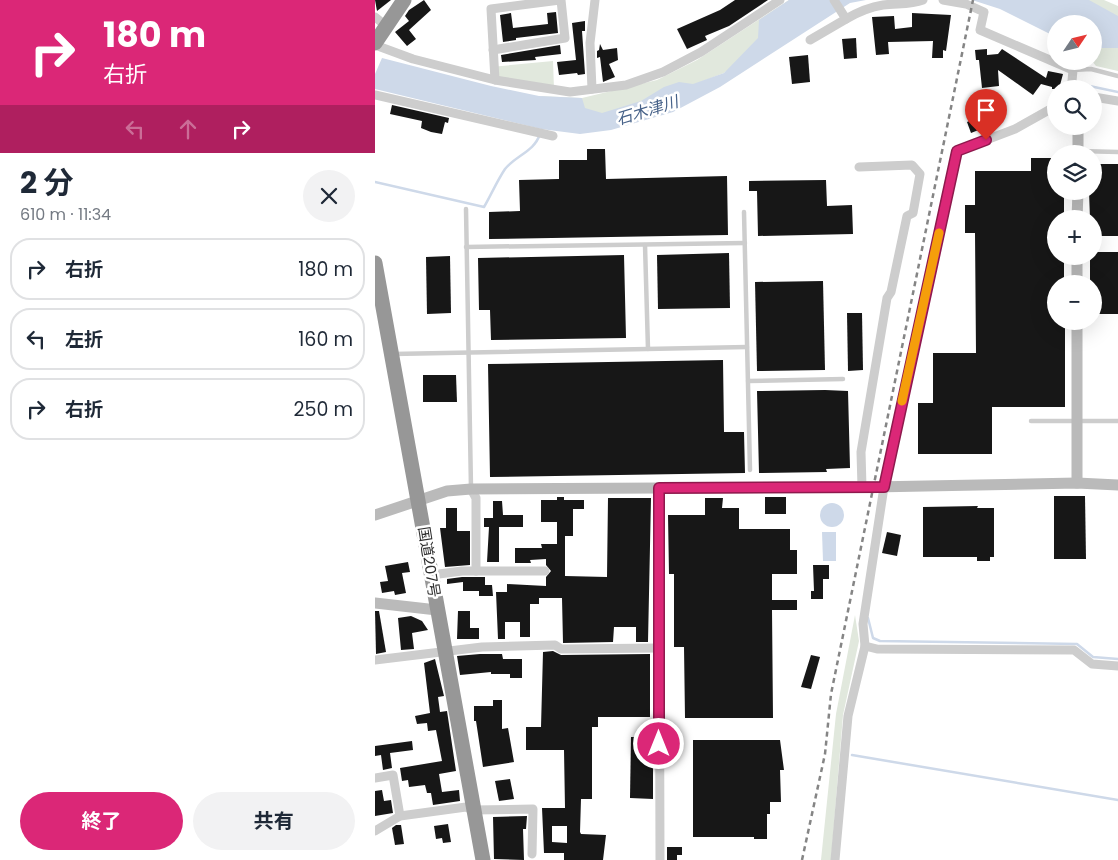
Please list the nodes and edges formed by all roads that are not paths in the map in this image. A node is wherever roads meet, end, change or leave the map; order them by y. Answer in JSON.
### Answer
{"nodes":[{"id":1,"x":404,"y":0,"type":"edge"},
{"id":2,"x":560,"y":0,"type":"edge"},
{"id":3,"x":595,"y":0,"type":"edge"},
{"id":4,"x":779,"y":0,"type":"edge"},
{"id":5,"x":834,"y":0,"type":"edge"},
{"id":6,"x":923,"y":0,"type":"edge"},
{"id":7,"x":943,"y":0,"type":"edge"},
{"id":8,"x":844,"y":16,"type":"junction"},
{"id":9,"x":380,"y":22,"type":"edge"},
{"id":10,"x":810,"y":40,"type":"dead end"},
{"id":11,"x":375,"y":44,"type":"edge"},
{"id":12,"x":493,"y":50,"type":"junction"},
{"id":13,"x":1047,"y":59,"type":"edge"},
{"id":14,"x":1073,"y":70,"type":"edge"},
{"id":15,"x":1095,"y":70,"type":"edge"},
{"id":16,"x":1118,"y":76,"type":"edge"},
{"id":17,"x":495,"y":80,"type":"junction"},
{"id":18,"x":1072,"y":80,"type":"edge"},
{"id":19,"x":592,"y":90,"type":"junction"},
{"id":20,"x":375,"y":95,"type":"edge"},
{"id":21,"x":1102,"y":99,"type":"edge"},
{"id":22,"x":1118,"y":102,"type":"edge"},
{"id":23,"x":1047,"y":111,"type":"edge"},
{"id":24,"x":553,"y":136,"type":"dead end"},
{"id":25,"x":1102,"y":152,"type":"edge"},
{"id":26,"x":1118,"y":152,"type":"edge"},
{"id":27,"x":859,"y":167,"type":"dead end"},
{"id":28,"x":466,"y":209,"type":"dead end"},
{"id":29,"x":744,"y":212,"type":"dead end"},
{"id":30,"x":745,"y":243,"type":"junction"},
{"id":31,"x":645,"y":245,"type":"junction"},
{"id":32,"x":467,"y":247,"type":"junction"},
{"id":33,"x":375,"y":263,"type":"edge"},
{"id":34,"x":1077,"y":330,"type":"edge"},
{"id":35,"x":747,"y":348,"type":"junction"},
{"id":36,"x":648,"y":349,"type":"junction"},
{"id":37,"x":468,"y":352,"type":"junction"},
{"id":38,"x":392,"y":354,"type":"junction"},
{"id":39,"x":843,"y":380,"type":"dead end"},
{"id":40,"x":748,"y":381,"type":"junction"},
{"id":41,"x":1031,"y":421,"type":"dead end"},
{"id":42,"x":1077,"y":421,"type":"junction"},
{"id":43,"x":1118,"y":421,"type":"edge"},
{"id":44,"x":750,"y":470,"type":"dead end"},
{"id":45,"x":1077,"y":483,"type":"junction"},
{"id":46,"x":1118,"y":485,"type":"edge"},
{"id":47,"x":862,"y":487,"type":"junction"},
{"id":48,"x":884,"y":487,"type":"junction"},
{"id":49,"x":659,"y":488,"type":"junction"},
{"id":50,"x":471,"y":489,"type":"junction"},
{"id":51,"x":419,"y":500,"type":"junction"},
{"id":52,"x":375,"y":515,"type":"edge"},
{"id":53,"x":476,"y":571,"type":"junction"},
{"id":54,"x":545,"y":571,"type":"dead end"},
{"id":55,"x":431,"y":575,"type":"junction"},
{"id":56,"x":375,"y":603,"type":"edge"},
{"id":57,"x":437,"y":610,"type":"junction"},
{"id":58,"x":865,"y":646,"type":"junction"},
{"id":59,"x":659,"y":648,"type":"junction"},
{"id":60,"x":444,"y":650,"type":"junction"},
{"id":61,"x":375,"y":660,"type":"edge"},
{"id":62,"x":1118,"y":666,"type":"edge"},
{"id":63,"x":375,"y":778,"type":"edge"},
{"id":64,"x":473,"y":810,"type":"junction"},
{"id":65,"x":400,"y":816,"type":"junction"},
{"id":66,"x":375,"y":831,"type":"edge"},
{"id":67,"x":532,"y":854,"type":"dead end"},
{"id":68,"x":483,"y":860,"type":"edge"},
{"id":69,"x":660,"y":860,"type":"edge"},
{"id":70,"x":835,"y":860,"type":"edge"}],
"edges":[{"from":1,"to":9,"type":"highway"},
{"from":2,"to":12,"type":"street"},
{"from":2,"to":12,"type":"street"},
{"from":3,"to":19,"type":"street"},
{"from":4,"to":19,"type":"street"},
{"from":5,"to":8,"type":"street"},
{"from":6,"to":8,"type":"street"},
{"from":7,"to":13,"type":"street"},
{"from":8,"to":10,"type":"street"},
{"from":9,"to":11,"type":"highway"},
{"from":11,"to":17,"type":"street"},
{"from":12,"to":17,"type":"street"},
{"from":14,"to":18,"type":"street"},
{"from":15,"to":16,"type":"lane"},
{"from":17,"to":19,"type":"street"},
{"from":20,"to":24,"type":"street"},
{"from":21,"to":22,"type":"street"},
{"from":23,"to":48,"type":"street"},
{"from":25,"to":26,"type":"lane"},
{"from":27,"to":47,"type":"street"},
{"from":28,"to":32,"type":"lane"},
{"from":29,"to":30,"type":"lane"},
{"from":30,"to":31,"type":"lane"},
{"from":30,"to":35,"type":"lane"},
{"from":31,"to":32,"type":"lane"},
{"from":31,"to":36,"type":"lane"},
{"from":32,"to":37,"type":"lane"},
{"from":33,"to":38,"type":"highway","name":"国道207号"},
{"from":34,"to":42,"type":"street"},
{"from":35,"to":36,"type":"lane"},
{"from":35,"to":40,"type":"lane"},
{"from":36,"to":37,"type":"lane"},
{"from":37,"to":38,"type":"lane"},
{"from":37,"to":50,"type":"lane"},
{"from":38,"to":51,"type":"highway","name":"国道207号"},
{"from":39,"to":40,"type":"lane"},
{"from":40,"to":44,"type":"lane"},
{"from":41,"to":42,"type":"lane"},
{"from":42,"to":43,"type":"lane"},
{"from":42,"to":45,"type":"street"},
{"from":45,"to":46,"type":"street"},
{"from":45,"to":48,"type":"street"},
{"from":47,"to":48,"type":"street"},
{"from":47,"to":49,"type":"street"},
{"from":48,"to":58,"type":"street"},
{"from":49,"to":50,"type":"street"},
{"from":49,"to":59,"type":"street"},
{"from":50,"to":51,"type":"street"},
{"from":50,"to":53,"type":"street"},
{"from":51,"to":52,"type":"street"},
{"from":51,"to":55,"type":"highway","name":"国道207号"},
{"from":53,"to":54,"type":"street"},
{"from":53,"to":55,"type":"street"},
{"from":55,"to":57,"type":"highway","name":"国道207号"},
{"from":56,"to":57,"type":"street"},
{"from":57,"to":60,"type":"highway","name":"国道207号"},
{"from":58,"to":62,"type":"street"},
{"from":58,"to":70,"type":"street"},
{"from":59,"to":60,"type":"street"},
{"from":59,"to":69,"type":"street"},
{"from":60,"to":61,"type":"street"},
{"from":60,"to":64,"type":"highway","name":"国道207号"},
{"from":63,"to":65,"type":"street"},
{"from":64,"to":65,"type":"street"},
{"from":64,"to":67,"type":"street"},
{"from":64,"to":68,"type":"highway","name":"国道207号"},
{"from":65,"to":66,"type":"street"}]}
